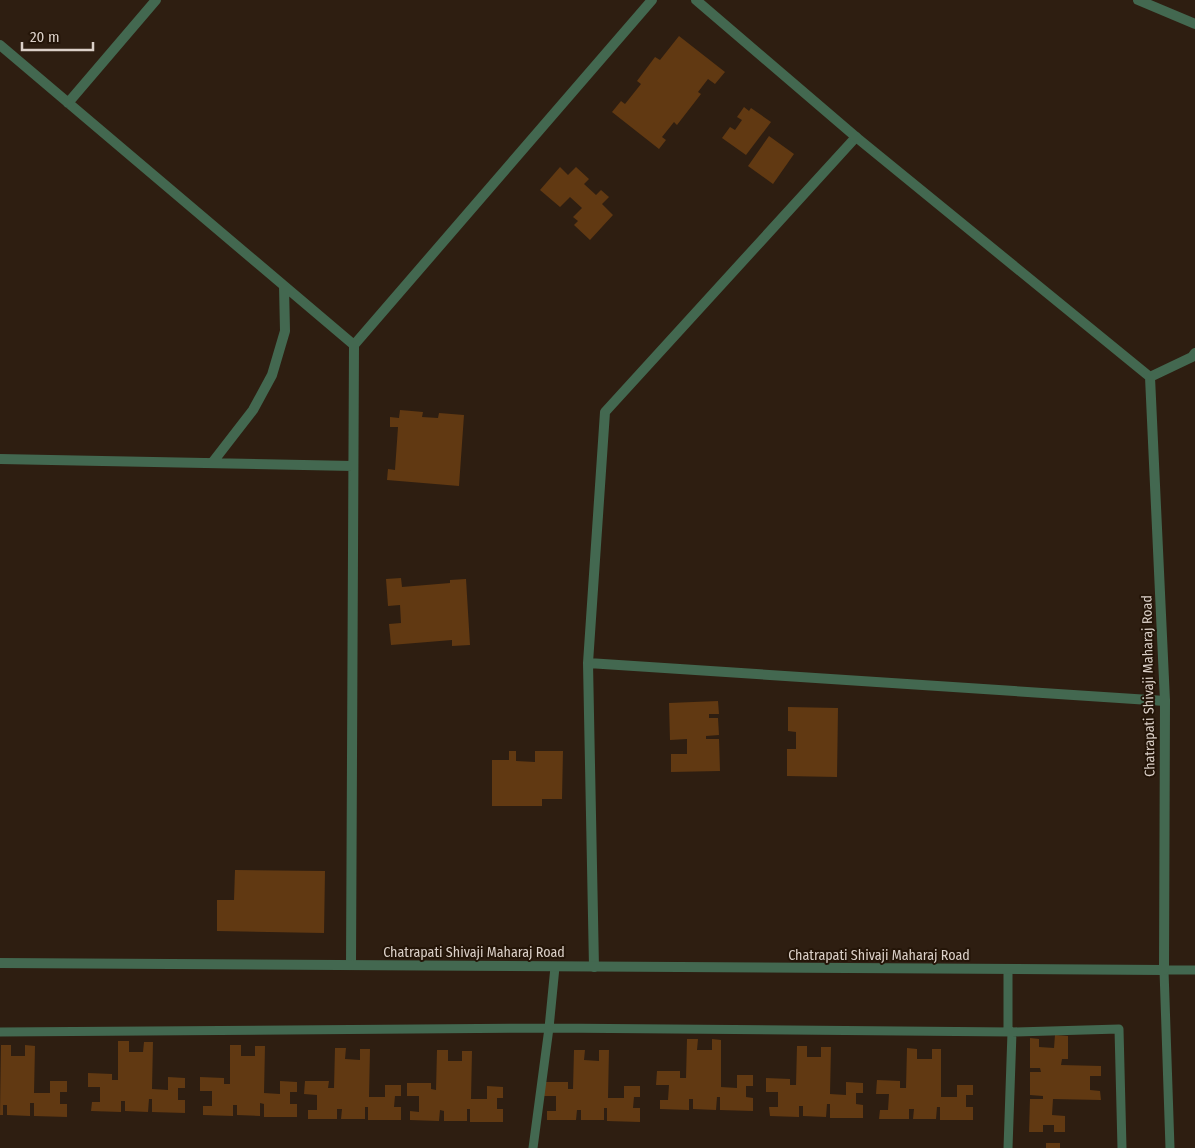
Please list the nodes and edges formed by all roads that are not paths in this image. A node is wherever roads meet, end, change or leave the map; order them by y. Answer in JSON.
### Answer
{"nodes":[{"id":1,"x":156,"y":0,"type":"edge"},
{"id":2,"x":652,"y":0,"type":"edge"},
{"id":3,"x":696,"y":0,"type":"edge"},
{"id":4,"x":1138,"y":0,"type":"edge"},
{"id":5,"x":1195,"y":24,"type":"edge"},
{"id":6,"x":0,"y":45,"type":"edge"},
{"id":7,"x":68,"y":102,"type":"junction"},
{"id":8,"x":856,"y":137,"type":"junction"},
{"id":9,"x":284,"y":286,"type":"junction"},
{"id":10,"x":354,"y":345,"type":"junction"},
{"id":11,"x":1195,"y":353,"type":"edge"},
{"id":12,"x":1150,"y":377,"type":"junction"},
{"id":13,"x":0,"y":459,"type":"edge"},
{"id":14,"x":212,"y":463,"type":"junction"},
{"id":15,"x":353,"y":466,"type":"junction"},
{"id":16,"x":588,"y":663,"type":"junction"},
{"id":17,"x":1165,"y":701,"type":"junction"},
{"id":18,"x":0,"y":963,"type":"edge"},
{"id":19,"x":351,"y":965,"type":"junction"},
{"id":20,"x":555,"y":967,"type":"junction"},
{"id":21,"x":594,"y":967,"type":"junction"},
{"id":22,"x":1008,"y":970,"type":"junction"},
{"id":23,"x":1164,"y":970,"type":"junction"},
{"id":24,"x":1195,"y":970,"type":"edge"},
{"id":25,"x":549,"y":1028,"type":"junction"},
{"id":26,"x":0,"y":1032,"type":"edge"},
{"id":27,"x":1012,"y":1032,"type":"junction"},
{"id":28,"x":533,"y":1148,"type":"edge"},
{"id":29,"x":1008,"y":1148,"type":"edge"},
{"id":30,"x":1122,"y":1148,"type":"edge"},
{"id":31,"x":1170,"y":1148,"type":"edge"}],
"edges":[{"from":1,"to":7,"type":"street"},
{"from":2,"to":10,"type":"street"},
{"from":3,"to":8,"type":"street"},
{"from":4,"to":5,"type":"street"},
{"from":6,"to":7,"type":"street"},
{"from":7,"to":9,"type":"street"},
{"from":8,"to":12,"type":"street"},
{"from":8,"to":16,"type":"street"},
{"from":9,"to":10,"type":"street"},
{"from":9,"to":14,"type":"street"},
{"from":10,"to":15,"type":"street"},
{"from":11,"to":12,"type":"street"},
{"from":12,"to":17,"type":"street","name":"Chatrapati Shivaji Maharaj Road"},
{"from":13,"to":14,"type":"street"},
{"from":14,"to":15,"type":"street"},
{"from":15,"to":19,"type":"street"},
{"from":16,"to":17,"type":"street"},
{"from":16,"to":21,"type":"street"},
{"from":17,"to":23,"type":"street","name":"Chatrapati Shivaji Maharaj Road"},
{"from":18,"to":19,"type":"street","name":"Chatrapati Shivaji Maharaj Road"},
{"from":19,"to":20,"type":"street","name":"Chatrapati Shivaji Maharaj Road"},
{"from":20,"to":21,"type":"street","name":"Chatrapati Shivaji Maharaj Road"},
{"from":20,"to":25,"type":"lane"},
{"from":21,"to":22,"type":"street","name":"Chatrapati Shivaji Maharaj Road"},
{"from":22,"to":23,"type":"street","name":"Chatrapati Shivaji Maharaj Road"},
{"from":22,"to":27,"type":"lane"},
{"from":23,"to":24,"type":"lane"},
{"from":23,"to":31,"type":"lane"},
{"from":25,"to":26,"type":"lane"},
{"from":25,"to":27,"type":"lane"},
{"from":25,"to":28,"type":"lane"},
{"from":27,"to":29,"type":"lane"},
{"from":27,"to":30,"type":"lane"}]}
